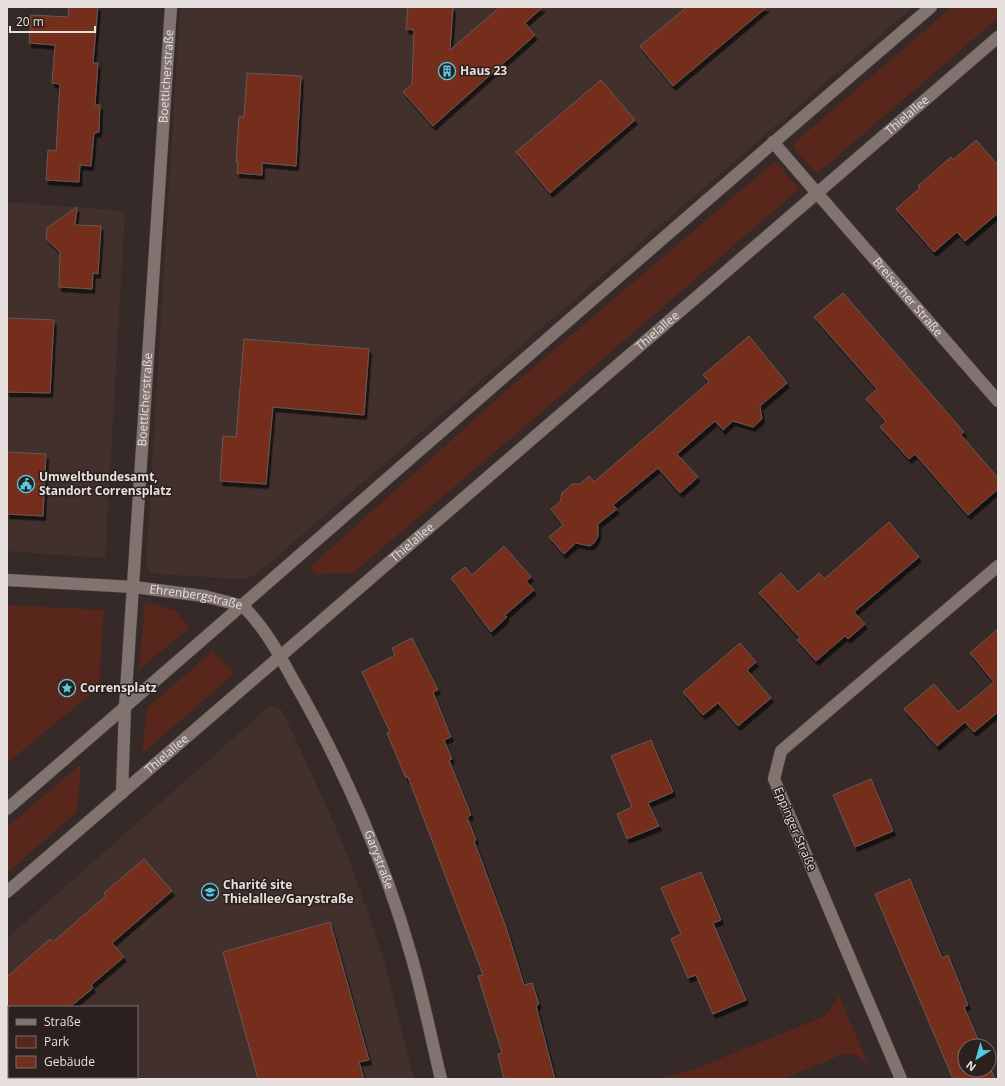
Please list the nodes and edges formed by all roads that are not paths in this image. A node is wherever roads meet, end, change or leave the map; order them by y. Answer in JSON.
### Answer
{"nodes":[{"id":1,"x":170,"y":7,"type":"edge"},
{"id":2,"x":931,"y":7,"type":"edge"},
{"id":3,"x":998,"y":37,"type":"edge"},
{"id":4,"x":773,"y":142,"type":"junction"},
{"id":5,"x":817,"y":193,"type":"junction"},
{"id":6,"x":998,"y":401,"type":"edge"},
{"id":7,"x":998,"y":566,"type":"edge"},
{"id":8,"x":7,"y":580,"type":"edge"},
{"id":9,"x":134,"y":587,"type":"junction"},
{"id":10,"x":243,"y":606,"type":"junction"},
{"id":11,"x":280,"y":655,"type":"junction"},
{"id":12,"x":125,"y":707,"type":"junction"},
{"id":13,"x":122,"y":793,"type":"junction"},
{"id":14,"x":7,"y":809,"type":"edge"},
{"id":15,"x":7,"y":892,"type":"edge"},
{"id":16,"x":441,"y":1079,"type":"edge"},
{"id":17,"x":901,"y":1079,"type":"edge"}],
"edges":[{"from":1,"to":9,"type":"main road","name":"Boetticherstraße"},
{"from":2,"to":4,"type":"main road"},
{"from":3,"to":5,"type":"main road","name":"Thielallee"},
{"from":4,"to":5,"type":"main road"},
{"from":4,"to":10,"type":"main road"},
{"from":5,"to":6,"type":"main road","name":"Breisacher Straße"},
{"from":5,"to":11,"type":"main road","name":"Thielallee"},
{"from":7,"to":17,"type":"main road","name":"Eppinger Straße"},
{"from":8,"to":9,"type":"main road"},
{"from":9,"to":10,"type":"main road","name":"Ehrenbergstraße"},
{"from":9,"to":12,"type":"main road","name":"Boetticherstraße"},
{"from":10,"to":11,"type":"main road","name":"Ehrenbergstraße"},
{"from":10,"to":12,"type":"main road"},
{"from":11,"to":13,"type":"main road","name":"Thielallee"},
{"from":11,"to":16,"type":"main road","name":"Garystraße"},
{"from":12,"to":13,"type":"main road","name":"Boetticherstraße"},
{"from":12,"to":14,"type":"main road"},
{"from":13,"to":15,"type":"main road","name":"Thielallee"}]}
